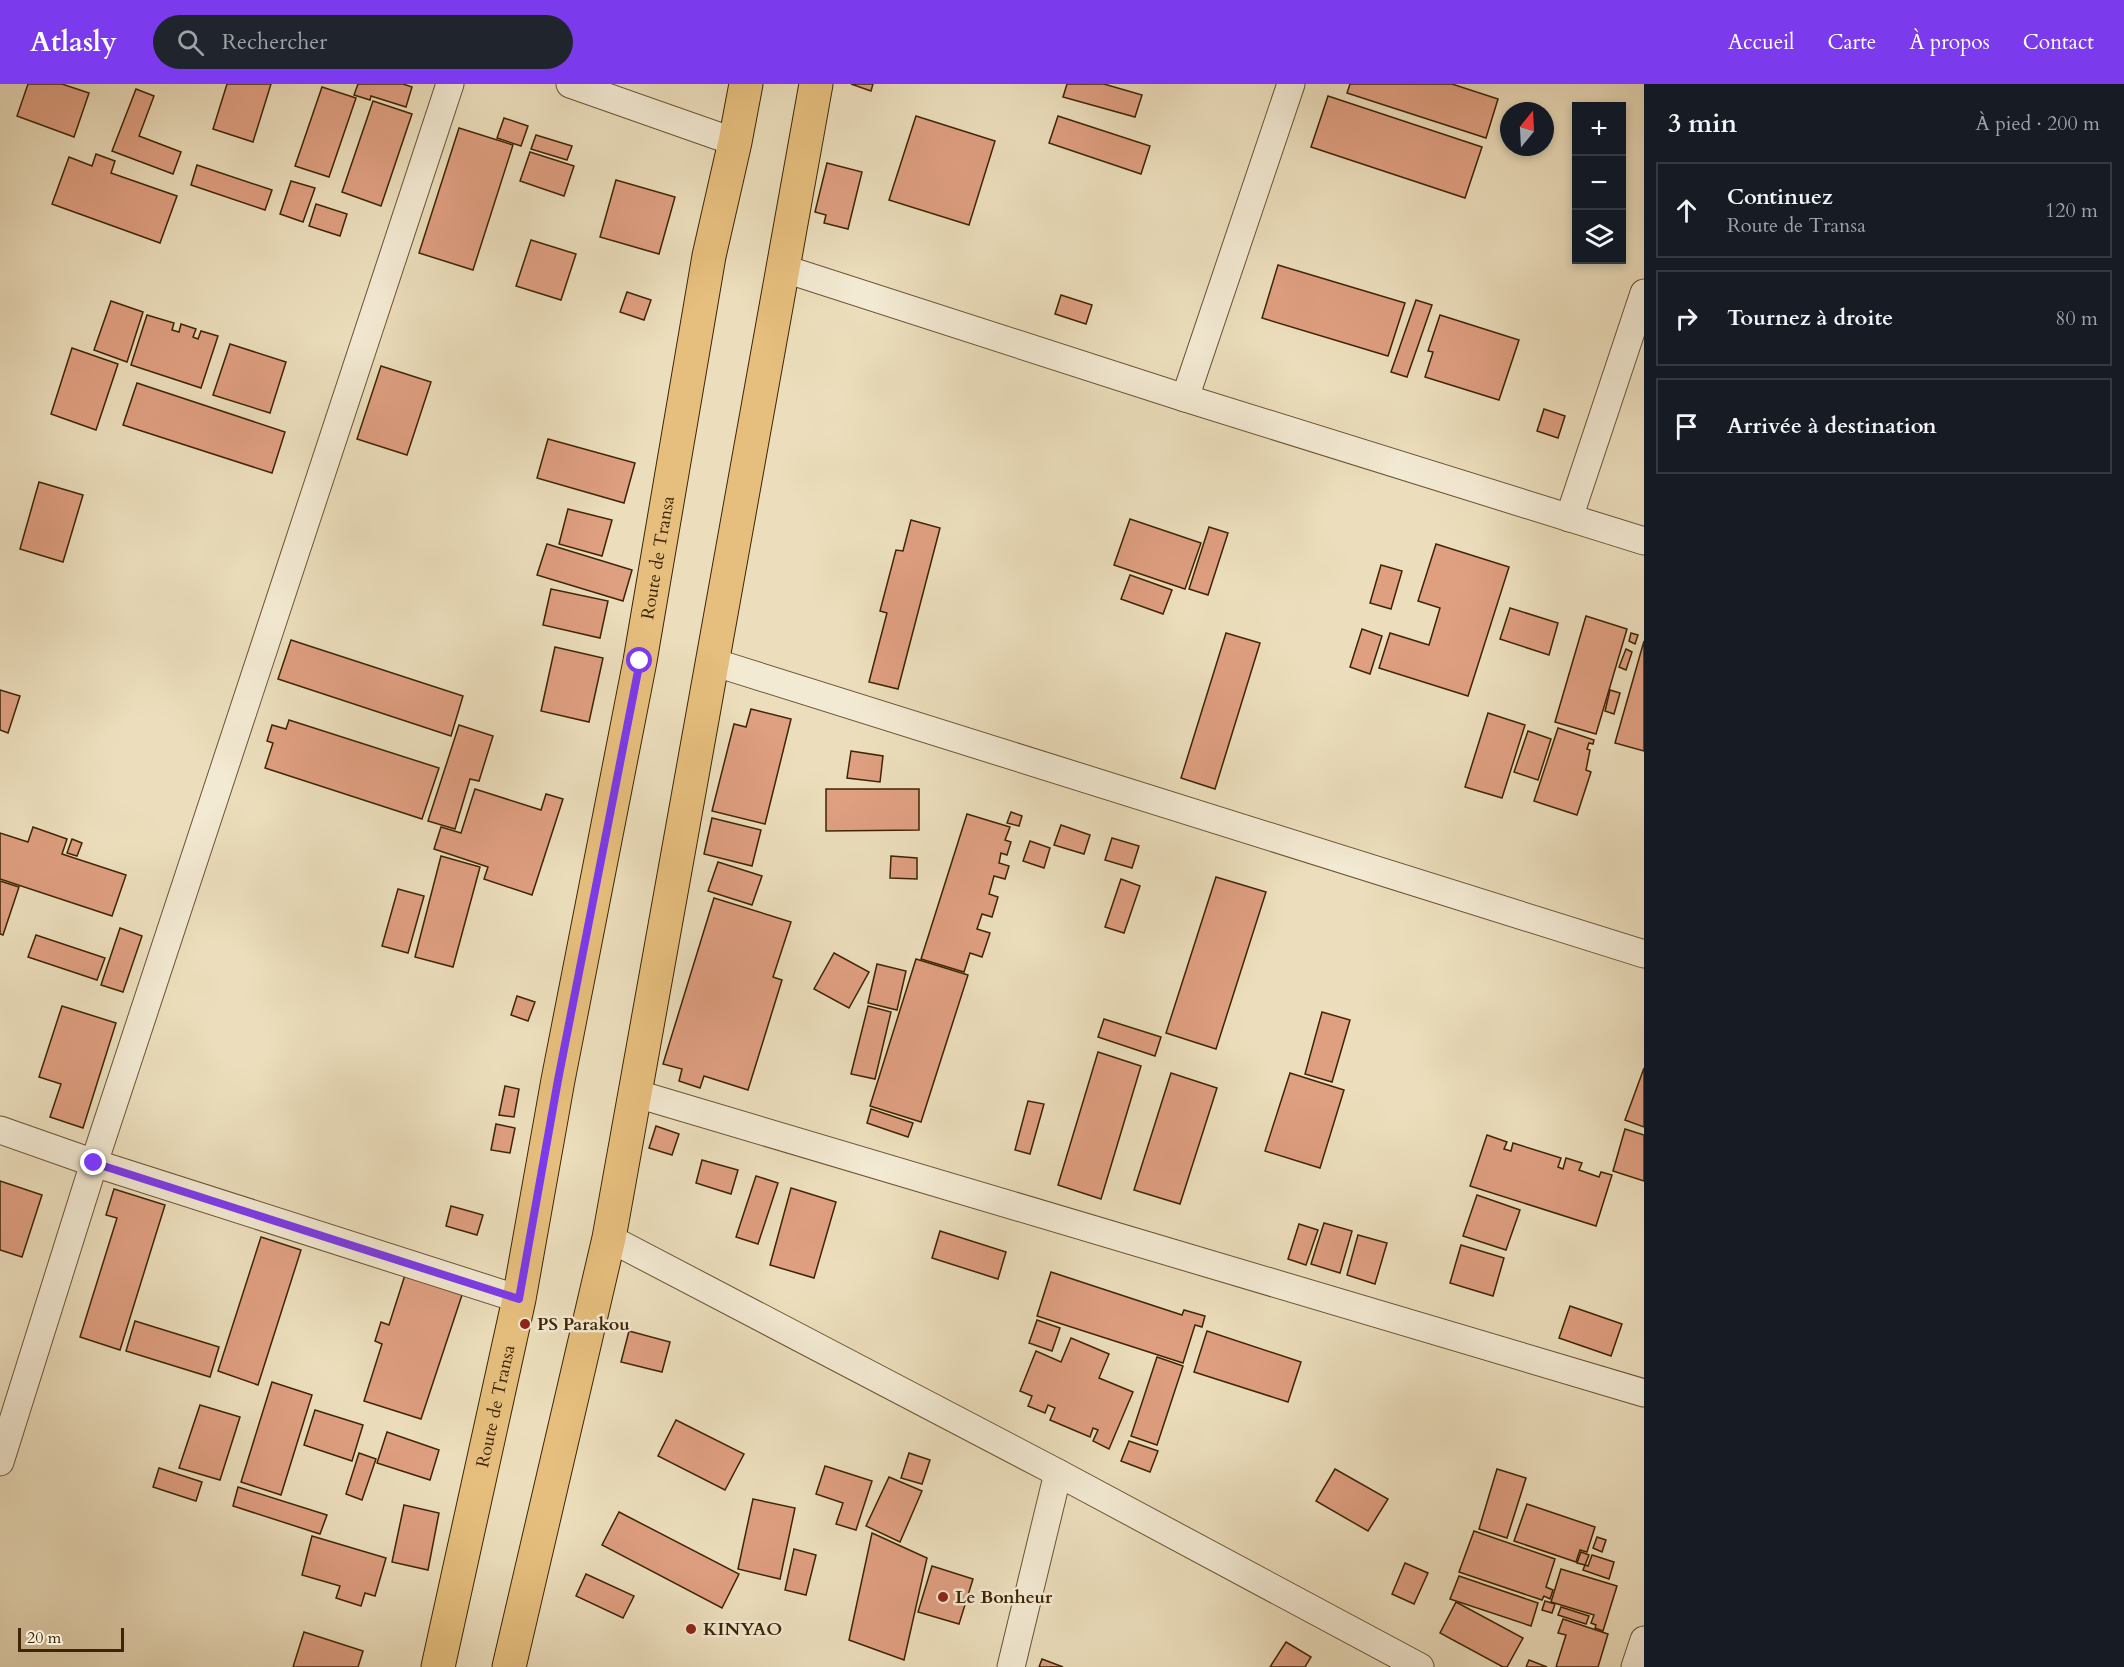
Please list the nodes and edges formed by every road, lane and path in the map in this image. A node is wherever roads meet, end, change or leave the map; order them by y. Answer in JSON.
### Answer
{"nodes":[{"id":1,"x":450,"y":84,"type":"edge"},
{"id":2,"x":570,"y":84,"type":"edge"},
{"id":3,"x":746,"y":84,"type":"edge"},
{"id":4,"x":816,"y":84,"type":"edge"},
{"id":5,"x":1291,"y":84,"type":"edge"},
{"id":6,"x":735,"y":142,"type":"junction"},
{"id":7,"x":782,"y":268,"type":"junction"},
{"id":8,"x":1644,"y":293,"type":"edge"},
{"id":9,"x":1185,"y":398,"type":"junction"},
{"id":10,"x":1569,"y":518,"type":"junction"},
{"id":11,"x":1644,"y":541,"type":"edge"},
{"id":12,"x":713,"y":662,"type":"junction"},
{"id":13,"x":1644,"y":954,"type":"edge"},
{"id":14,"x":634,"y":1093,"type":"junction"},
{"id":15,"x":0,"y":1130,"type":"edge"},
{"id":16,"x":94,"y":1163,"type":"junction"},
{"id":17,"x":609,"y":1238,"type":"junction"},
{"id":18,"x":519,"y":1299,"type":"junction"},
{"id":19,"x":1644,"y":1393,"type":"edge"},
{"id":20,"x":0,"y":1461,"type":"edge"},
{"id":21,"x":1058,"y":1473,"type":"junction"},
{"id":22,"x":1644,"y":1640,"type":"edge"},
{"id":23,"x":438,"y":1667,"type":"edge"},
{"id":24,"x":509,"y":1667,"type":"edge"},
{"id":25,"x":1011,"y":1667,"type":"edge"},
{"id":26,"x":1420,"y":1667,"type":"edge"},
{"id":27,"x":1635,"y":1667,"type":"edge"}],
"edges":[{"from":1,"to":16,"type":"street"},
{"from":2,"to":6,"type":"street"},
{"from":3,"to":6,"type":"main road","name":"Route de Transa"},
{"from":4,"to":7,"type":"main road"},
{"from":5,"to":9,"type":"street"},
{"from":6,"to":18,"type":"main road","name":"Route de Transa"},
{"from":7,"to":9,"type":"street"},
{"from":7,"to":12,"type":"main road"},
{"from":8,"to":10,"type":"street"},
{"from":9,"to":10,"type":"street"},
{"from":10,"to":11,"type":"street"},
{"from":12,"to":13,"type":"street"},
{"from":12,"to":14,"type":"main road"},
{"from":14,"to":17,"type":"main road"},
{"from":14,"to":19,"type":"street"},
{"from":15,"to":16,"type":"street"},
{"from":16,"to":18,"type":"street"},
{"from":16,"to":20,"type":"street"},
{"from":17,"to":21,"type":"street"},
{"from":17,"to":24,"type":"main road"},
{"from":18,"to":23,"type":"main road","name":"Route de Transa"},
{"from":21,"to":25,"type":"street"},
{"from":21,"to":26,"type":"street"},
{"from":22,"to":27,"type":"street"}]}
